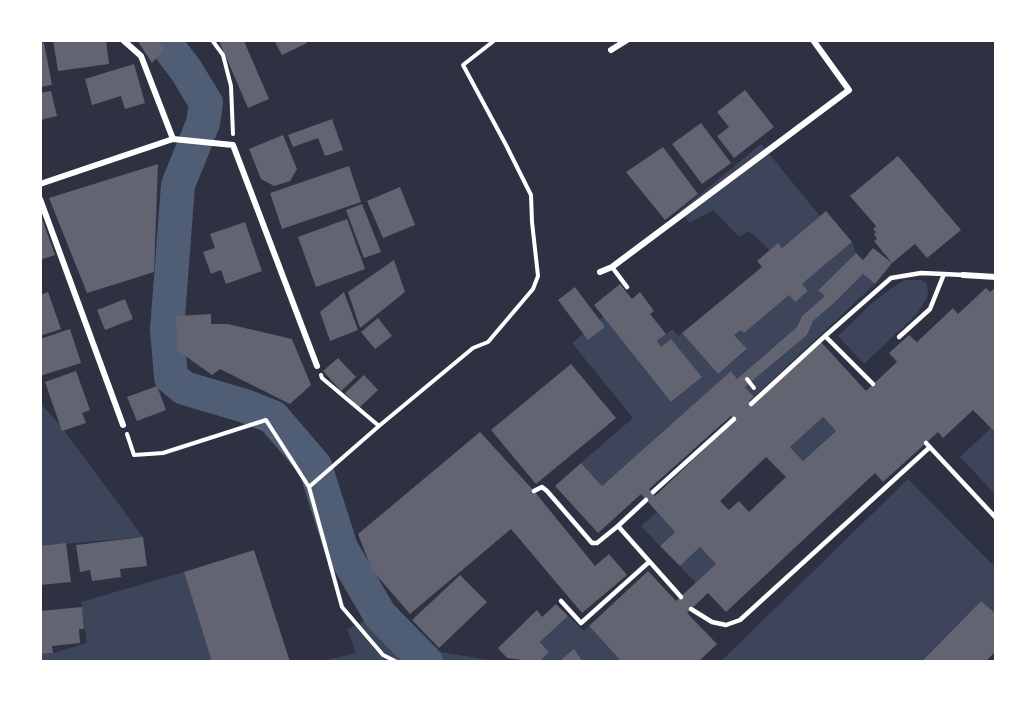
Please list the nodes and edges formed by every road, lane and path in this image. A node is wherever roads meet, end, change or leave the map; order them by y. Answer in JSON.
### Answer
{"nodes":[{"id":1,"x":123,"y":40,"type":"edge"},
{"id":2,"x":212,"y":40,"type":"edge"},
{"id":3,"x":495,"y":40,"type":"edge"},
{"id":4,"x":627,"y":40,"type":"edge"},
{"id":5,"x":813,"y":40,"type":"edge"},
{"id":6,"x":611,"y":50,"type":"dead end"},
{"id":7,"x":173,"y":139,"type":"junction"},
{"id":8,"x":233,"y":145,"type":"junction"},
{"id":9,"x":40,"y":184,"type":"edge"},
{"id":10,"x":40,"y":199,"type":"edge"},
{"id":11,"x":612,"y":267,"type":"junction"},
{"id":12,"x":600,"y":272,"type":"dead end"},
{"id":13,"x":944,"y":274,"type":"junction"},
{"id":14,"x":963,"y":275,"type":"joint"},
{"id":15,"x":996,"y":277,"type":"edge"},
{"id":16,"x":627,"y":287,"type":"dead end"},
{"id":17,"x":825,"y":336,"type":"junction"},
{"id":18,"x":899,"y":338,"type":"dead end"},
{"id":19,"x":317,"y":366,"type":"joint"},
{"id":20,"x":873,"y":384,"type":"dead end"},
{"id":21,"x":751,"y":404,"type":"dead end"},
{"id":22,"x":734,"y":420,"type":"dead end"},
{"id":23,"x":123,"y":425,"type":"joint"},
{"id":24,"x":379,"y":426,"type":"junction"},
{"id":25,"x":309,"y":487,"type":"junction"},
{"id":26,"x":534,"y":491,"type":"dead end"},
{"id":27,"x":652,"y":492,"type":"dead end"},
{"id":28,"x":646,"y":500,"type":"dead end"},
{"id":29,"x":996,"y":518,"type":"edge"},
{"id":30,"x":618,"y":526,"type":"junction"},
{"id":31,"x":650,"y":562,"type":"junction"},
{"id":32,"x":681,"y":597,"type":"dead end"},
{"id":33,"x":561,"y":601,"type":"dead end"},
{"id":34,"x":692,"y":609,"type":"dead end"},
{"id":35,"x":397,"y":662,"type":"edge"}],
"edges":[{"from":1,"to":7,"type":"street"},
{"from":2,"to":8,"type":"path"},
{"from":3,"to":24,"type":"path"},
{"from":4,"to":6,"type":"street"},
{"from":5,"to":11,"type":"street"},
{"from":7,"to":8,"type":"street"},
{"from":7,"to":9,"type":"street"},
{"from":8,"to":19,"type":"street"},
{"from":10,"to":23,"type":"street"},
{"from":11,"to":12,"type":"street"},
{"from":11,"to":16,"type":"lane"},
{"from":13,"to":14,"type":"lane"},
{"from":13,"to":17,"type":"lane"},
{"from":13,"to":18,"type":"lane"},
{"from":14,"to":15,"type":"street"},
{"from":17,"to":20,"type":"lane"},
{"from":17,"to":21,"type":"lane"},
{"from":19,"to":24,"type":"path"},
{"from":22,"to":27,"type":"lane"},
{"from":23,"to":25,"type":"path"},
{"from":24,"to":25,"type":"path"},
{"from":25,"to":35,"type":"path"},
{"from":26,"to":30,"type":"lane"},
{"from":28,"to":30,"type":"lane"},
{"from":29,"to":34,"type":"lane"},
{"from":30,"to":31,"type":"lane"},
{"from":31,"to":32,"type":"lane"},
{"from":31,"to":33,"type":"lane"}]}
